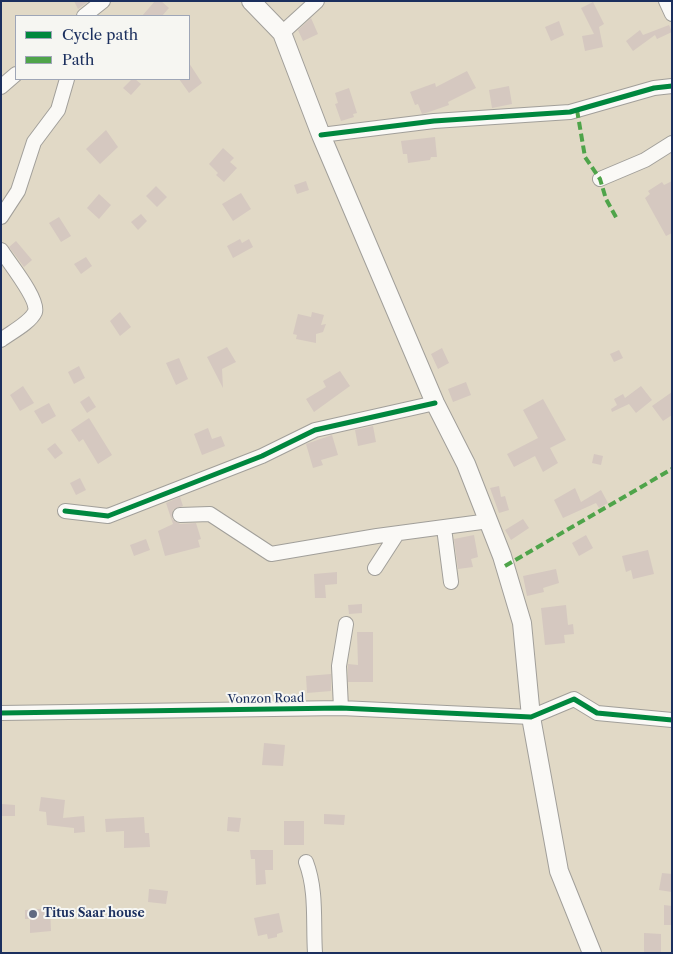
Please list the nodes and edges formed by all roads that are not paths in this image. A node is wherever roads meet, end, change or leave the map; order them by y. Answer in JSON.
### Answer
{"nodes":[{"id":1,"x":103,"y":1,"type":"edge"},
{"id":2,"x":251,"y":1,"type":"edge"},
{"id":3,"x":317,"y":1,"type":"edge"},
{"id":4,"x":666,"y":1,"type":"edge"},
{"id":5,"x":672,"y":14,"type":"edge"},
{"id":6,"x":85,"y":15,"type":"edge"},
{"id":7,"x":282,"y":33,"type":"junction"},
{"id":8,"x":15,"y":75,"type":"edge"},
{"id":9,"x":67,"y":80,"type":"edge"},
{"id":10,"x":1,"y":87,"type":"edge"},
{"id":11,"x":670,"y":88,"type":"edge"},
{"id":12,"x":321,"y":135,"type":"junction"},
{"id":13,"x":672,"y":143,"type":"edge"},
{"id":14,"x":600,"y":179,"type":"dead end"},
{"id":15,"x":1,"y":217,"type":"edge"},
{"id":16,"x":1,"y":250,"type":"edge"},
{"id":17,"x":1,"y":340,"type":"edge"},
{"id":18,"x":435,"y":403,"type":"junction"},
{"id":19,"x":65,"y":511,"type":"dead end"},
{"id":20,"x":180,"y":515,"type":"dead end"},
{"id":21,"x":489,"y":521,"type":"junction"},
{"id":22,"x":444,"y":528,"type":"junction"},
{"id":23,"x":398,"y":534,"type":"junction"},
{"id":24,"x":375,"y":568,"type":"dead end"},
{"id":25,"x":452,"y":582,"type":"dead end"},
{"id":26,"x":346,"y":624,"type":"dead end"},
{"id":27,"x":341,"y":708,"type":"junction"},
{"id":28,"x":1,"y":713,"type":"edge"},
{"id":29,"x":531,"y":717,"type":"junction"},
{"id":30,"x":672,"y":720,"type":"edge"},
{"id":31,"x":306,"y":862,"type":"dead end"},
{"id":32,"x":314,"y":953,"type":"edge"},
{"id":33,"x":592,"y":953,"type":"edge"}],
"edges":[{"from":1,"to":6,"type":"street"},
{"from":2,"to":7,"type":"main road"},
{"from":3,"to":7,"type":"street"},
{"from":4,"to":5,"type":"street"},
{"from":7,"to":12,"type":"main road"},
{"from":8,"to":10,"type":"street"},
{"from":9,"to":15,"type":"street"},
{"from":11,"to":12,"type":"street"},
{"from":12,"to":18,"type":"main road"},
{"from":13,"to":14,"type":"street"},
{"from":16,"to":17,"type":"street"},
{"from":18,"to":19,"type":"street"},
{"from":18,"to":21,"type":"main road"},
{"from":20,"to":23,"type":"street"},
{"from":21,"to":22,"type":"street"},
{"from":21,"to":29,"type":"main road"},
{"from":22,"to":23,"type":"street"},
{"from":22,"to":25,"type":"street"},
{"from":23,"to":24,"type":"street"},
{"from":26,"to":27,"type":"street"},
{"from":27,"to":28,"type":"street","name":"Vonzon Road"},
{"from":27,"to":29,"type":"street","name":"Vonzon Road"},
{"from":29,"to":30,"type":"street"},
{"from":29,"to":33,"type":"main road"},
{"from":31,"to":32,"type":"street"}]}
